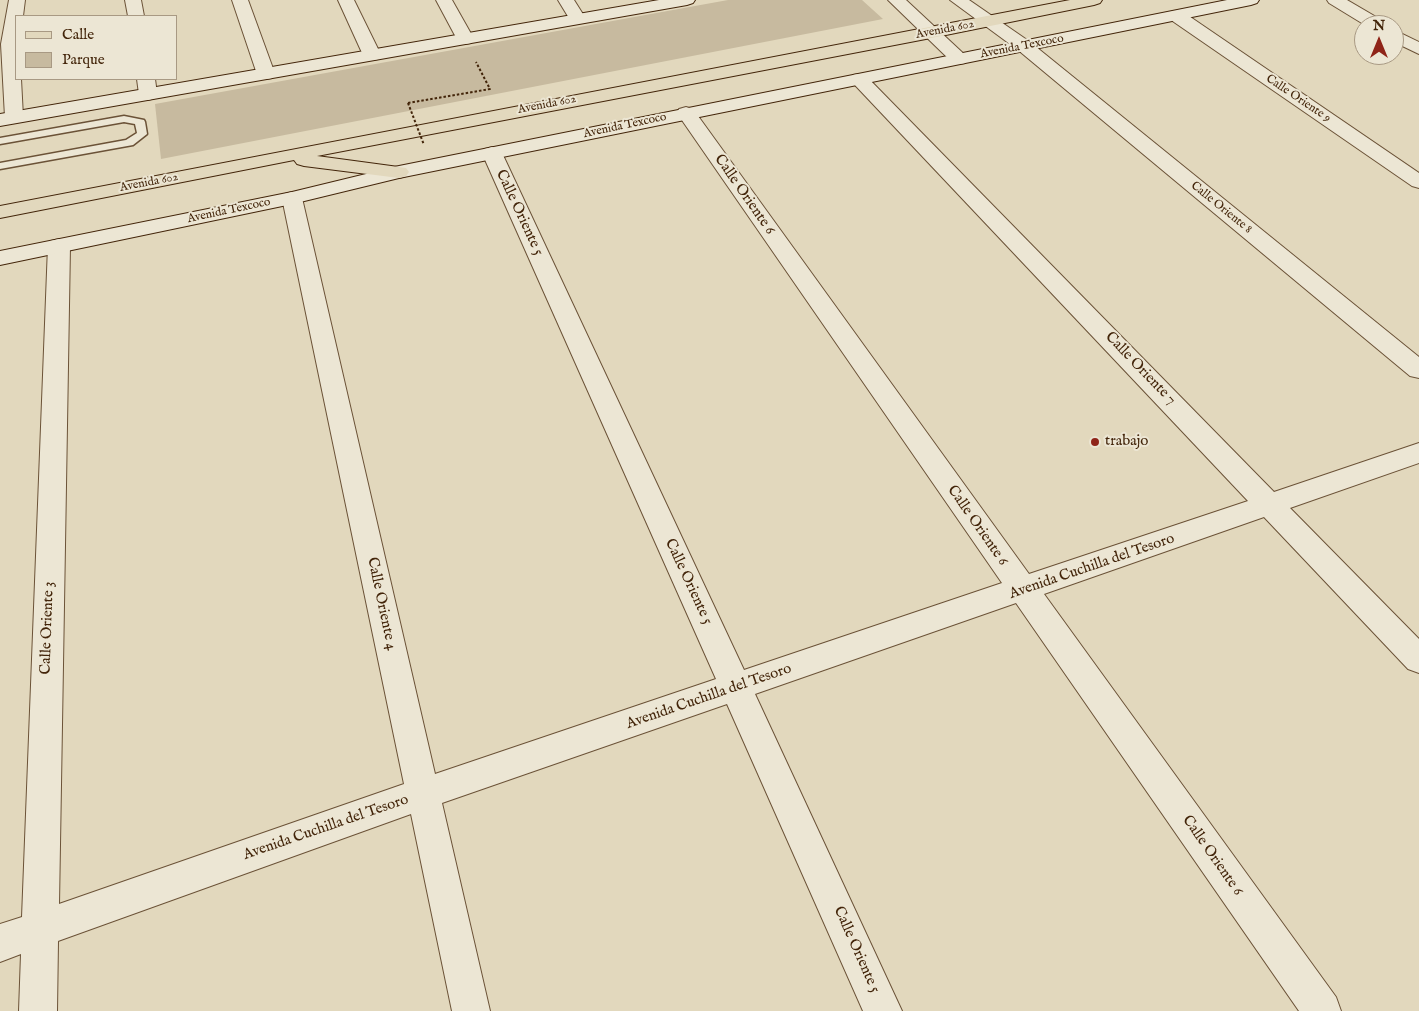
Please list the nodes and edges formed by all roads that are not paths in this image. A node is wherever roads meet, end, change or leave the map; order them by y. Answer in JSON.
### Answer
{"nodes":[{"id":1,"x":17,"y":0,"type":"edge"},
{"id":2,"x":133,"y":0,"type":"edge"},
{"id":3,"x":240,"y":0,"type":"edge"},
{"id":4,"x":346,"y":0,"type":"edge"},
{"id":5,"x":444,"y":0,"type":"edge"},
{"id":6,"x":566,"y":0,"type":"edge"},
{"id":7,"x":687,"y":0,"type":"edge"},
{"id":8,"x":896,"y":0,"type":"edge"},
{"id":9,"x":1029,"y":0,"type":"edge"},
{"id":10,"x":1094,"y":0,"type":"edge"},
{"id":11,"x":1251,"y":0,"type":"edge"},
{"id":12,"x":1335,"y":0,"type":"edge"},
{"id":13,"x":973,"y":11,"type":"edge"},
{"id":14,"x":136,"y":15,"type":"edge"},
{"id":15,"x":1360,"y":15,"type":"edge"},
{"id":16,"x":1177,"y":16,"type":"junction"},
{"id":17,"x":578,"y":19,"type":"junction"},
{"id":18,"x":925,"y":27,"type":"junction"},
{"id":19,"x":465,"y":39,"type":"junction"},
{"id":20,"x":1404,"y":41,"type":"edge"},
{"id":21,"x":5,"y":43,"type":"edge"},
{"id":22,"x":1024,"y":46,"type":"junction"},
{"id":23,"x":1419,"y":49,"type":"edge"},
{"id":24,"x":372,"y":55,"type":"junction"},
{"id":25,"x":959,"y":59,"type":"junction"},
{"id":26,"x":266,"y":74,"type":"junction"},
{"id":27,"x":859,"y":79,"type":"junction"},
{"id":28,"x":147,"y":86,"type":"edge"},
{"id":29,"x":686,"y":113,"type":"junction"},
{"id":30,"x":7,"y":118,"type":"edge"},
{"id":31,"x":0,"y":140,"type":"edge"},
{"id":32,"x":492,"y":153,"type":"junction"},
{"id":33,"x":280,"y":157,"type":"junction"},
{"id":34,"x":0,"y":166,"type":"edge"},
{"id":35,"x":399,"y":172,"type":"junction"},
{"id":36,"x":1419,"y":182,"type":"edge"},
{"id":37,"x":0,"y":197,"type":"edge"},
{"id":38,"x":292,"y":198,"type":"junction"},
{"id":39,"x":0,"y":212,"type":"edge"},
{"id":40,"x":59,"y":246,"type":"junction"},
{"id":41,"x":0,"y":258,"type":"edge"},
{"id":42,"x":1419,"y":370,"type":"edge"},
{"id":43,"x":1419,"y":454,"type":"edge"},
{"id":44,"x":1271,"y":505,"type":"junction"},
{"id":45,"x":1023,"y":590,"type":"junction"},
{"id":46,"x":1419,"y":660,"type":"edge"},
{"id":47,"x":736,"y":688,"type":"junction"},
{"id":48,"x":423,"y":794,"type":"junction"},
{"id":49,"x":40,"y":929,"type":"junction"},
{"id":50,"x":0,"y":943,"type":"edge"},
{"id":51,"x":38,"y":1011,"type":"edge"},
{"id":52,"x":471,"y":1011,"type":"edge"},
{"id":53,"x":883,"y":1011,"type":"edge"},
{"id":54,"x":1322,"y":1011,"type":"edge"}],
"edges":[{"from":1,"to":21,"type":"street"},
{"from":2,"to":14,"type":"street"},
{"from":3,"to":26,"type":"street"},
{"from":4,"to":24,"type":"street"},
{"from":5,"to":19,"type":"street"},
{"from":6,"to":17,"type":"street"},
{"from":7,"to":17,"type":"street"},
{"from":8,"to":18,"type":"street"},
{"from":9,"to":13,"type":"main road","name":"Avenida 602"},
{"from":10,"to":13,"type":"main road","name":"Avenida 602"},
{"from":11,"to":16,"type":"street","name":"Avenida Texcoco"},
{"from":12,"to":15,"type":"street"},
{"from":13,"to":18,"type":"main road","name":"Avenida 602"},
{"from":13,"to":22,"type":"street","name":"Calle Oriente 8"},
{"from":16,"to":22,"type":"street","name":"Avenida Texcoco"},
{"from":16,"to":36,"type":"street","name":"Calle Oriente 9"},
{"from":17,"to":19,"type":"street"},
{"from":18,"to":25,"type":"street"},
{"from":18,"to":33,"type":"main road","name":"Avenida 602"},
{"from":18,"to":37,"type":"main road","name":"Avenida 602"},
{"from":19,"to":24,"type":"street"},
{"from":20,"to":23,"type":"street"},
{"from":21,"to":30,"type":"street"},
{"from":22,"to":25,"type":"street","name":"Avenida Texcoco"},
{"from":22,"to":42,"type":"street","name":"Calle Oriente 8"},
{"from":24,"to":26,"type":"street"},
{"from":25,"to":27,"type":"street","name":"Avenida Texcoco"},
{"from":26,"to":28,"type":"street"},
{"from":27,"to":29,"type":"street","name":"Avenida Texcoco"},
{"from":27,"to":44,"type":"street","name":"Calle Oriente 7"},
{"from":28,"to":30,"type":"street"},
{"from":29,"to":32,"type":"street","name":"Avenida Texcoco"},
{"from":29,"to":45,"type":"street","name":"Calle Oriente 6"},
{"from":31,"to":34,"type":"lane"},
{"from":32,"to":35,"type":"street","name":"Avenida Texcoco"},
{"from":32,"to":47,"type":"street","name":"Calle Oriente 5"},
{"from":33,"to":35,"type":"main road"},
{"from":33,"to":39,"type":"main road","name":"Avenida 602"},
{"from":35,"to":38,"type":"street","name":"Avenida Texcoco"},
{"from":38,"to":40,"type":"street","name":"Avenida Texcoco"},
{"from":38,"to":48,"type":"street","name":"Calle Oriente 4"},
{"from":40,"to":41,"type":"street","name":"Avenida Texcoco"},
{"from":40,"to":49,"type":"street","name":"Calle Oriente 3"},
{"from":43,"to":44,"type":"street","name":"Avenida Cuchilla del Tesoro"},
{"from":44,"to":45,"type":"street","name":"Avenida Cuchilla del Tesoro"},
{"from":44,"to":46,"type":"street","name":"Calle Oriente 7"},
{"from":45,"to":47,"type":"street","name":"Avenida Cuchilla del Tesoro"},
{"from":45,"to":54,"type":"street","name":"Calle Oriente 6"},
{"from":47,"to":48,"type":"street","name":"Avenida Cuchilla del Tesoro"},
{"from":47,"to":53,"type":"street","name":"Calle Oriente 5"},
{"from":48,"to":49,"type":"street","name":"Avenida Cuchilla del Tesoro"},
{"from":48,"to":52,"type":"street","name":"Calle Oriente 4"},
{"from":49,"to":50,"type":"street","name":"Avenida Cuchilla del Tesoro"},
{"from":49,"to":51,"type":"street","name":"Calle Oriente 3"}]}
